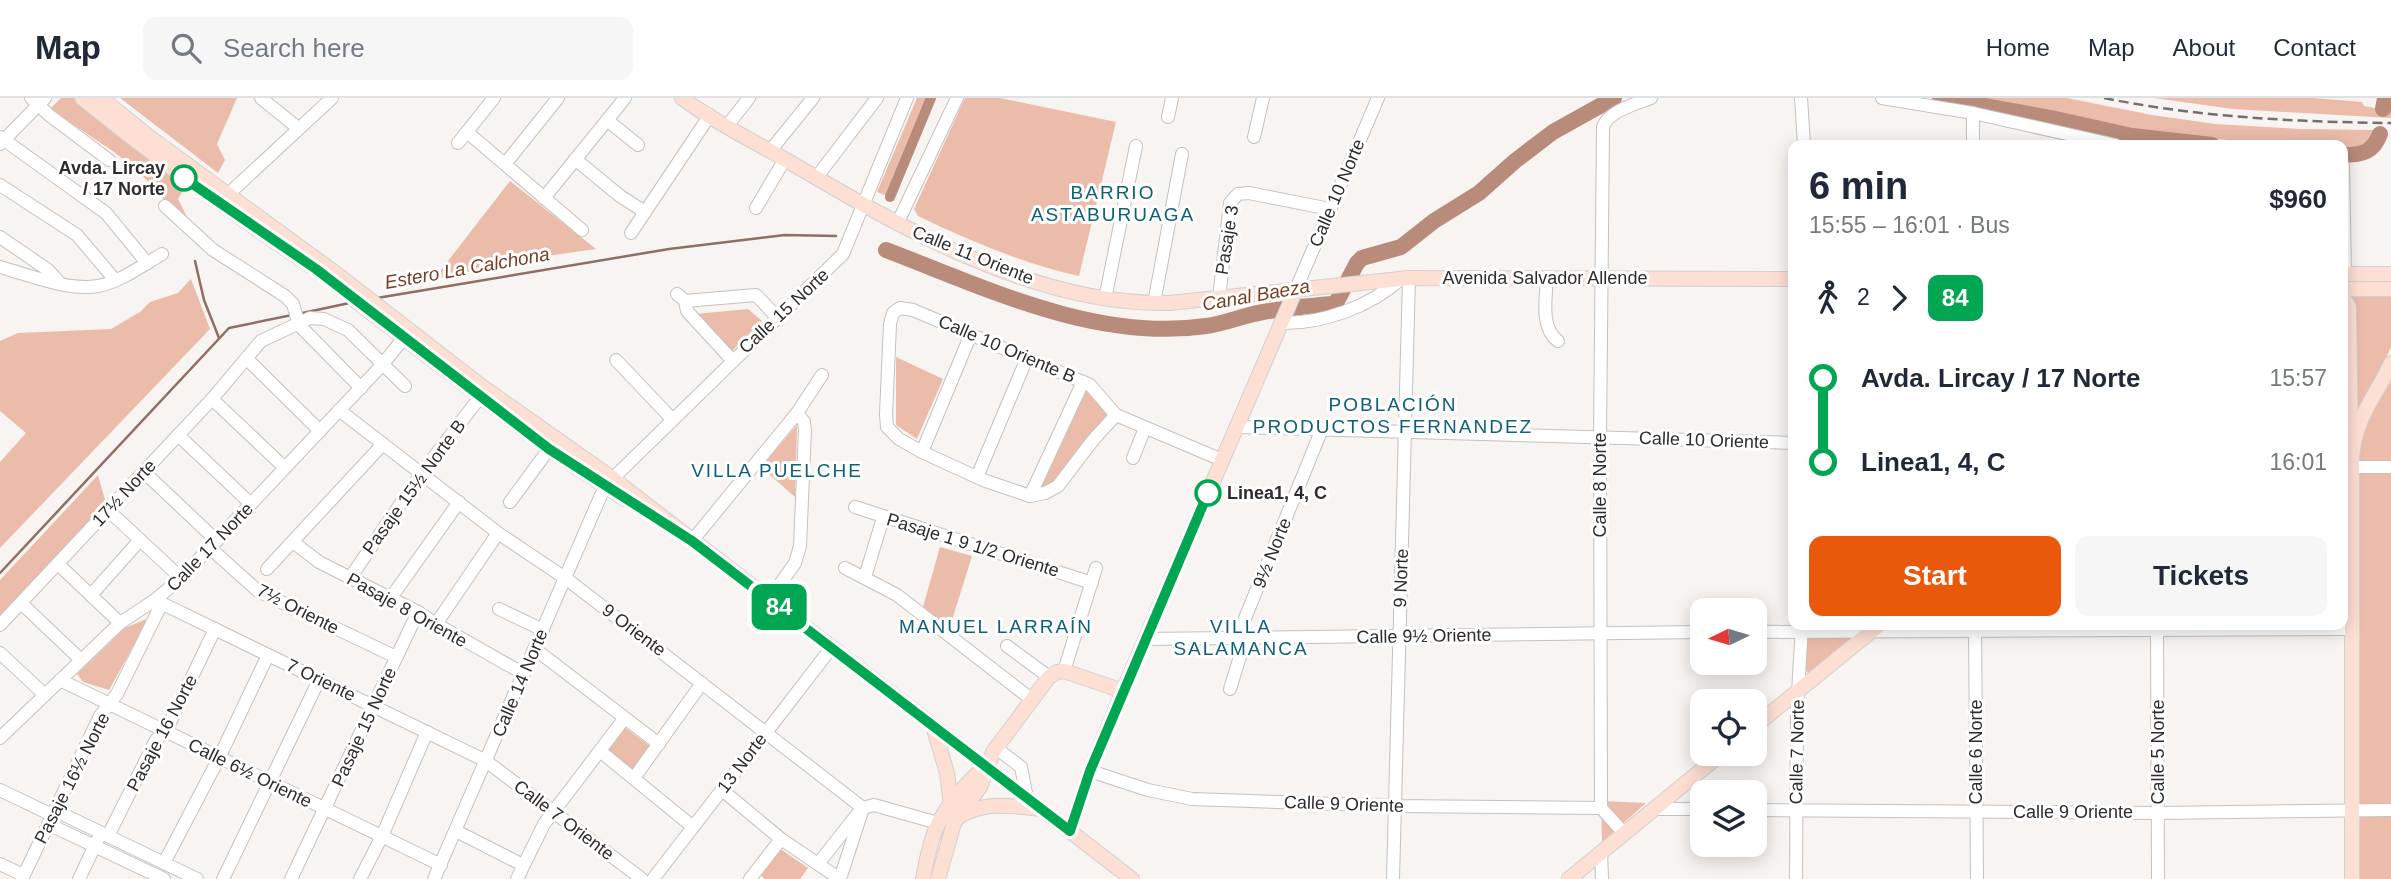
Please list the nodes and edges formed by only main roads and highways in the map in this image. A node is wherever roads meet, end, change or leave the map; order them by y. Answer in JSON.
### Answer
{"nodes":[{"id":1,"x":82,"y":98,"type":"edge"},
{"id":2,"x":101,"y":98,"type":"edge"},
{"id":3,"x":683,"y":98,"type":"edge"},
{"id":4,"x":223,"y":199,"type":"junction"},
{"id":5,"x":2391,"y":274,"type":"edge"},
{"id":6,"x":1788,"y":279,"type":"edge"},
{"id":7,"x":2348,"y":279,"type":"edge"},
{"id":8,"x":2348,"y":280,"type":"edge"},
{"id":9,"x":2391,"y":289,"type":"edge"},
{"id":10,"x":1294,"y":295,"type":"junction"},
{"id":11,"x":373,"y":308,"type":"junction"},
{"id":12,"x":2391,"y":363,"type":"edge"},
{"id":13,"x":2348,"y":432,"type":"edge"},
{"id":14,"x":2352,"y":462,"type":"junction"},
{"id":15,"x":608,"y":482,"type":"junction"},
{"id":16,"x":1874,"y":630,"type":"edge"},
{"id":17,"x":1123,"y":691,"type":"junction"},
{"id":18,"x":1767,"y":716,"type":"edge"},
{"id":19,"x":933,"y":726,"type":"junction"},
{"id":20,"x":986,"y":766,"type":"junction"},
{"id":21,"x":1706,"y":766,"type":"edge"},
{"id":22,"x":1042,"y":809,"type":"junction"},
{"id":23,"x":954,"y":811,"type":"junction"},
{"id":24,"x":1070,"y":831,"type":"junction"},
{"id":25,"x":923,"y":879,"type":"edge"},
{"id":26,"x":938,"y":879,"type":"edge"},
{"id":27,"x":1132,"y":879,"type":"edge"},
{"id":28,"x":1569,"y":879,"type":"edge"},
{"id":29,"x":2352,"y":879,"type":"edge"}],
"edges":[{"from":1,"to":4,"type":"main road"},
{"from":2,"to":4,"type":"main road"},
{"from":3,"to":10,"type":"main road","name":"Calle 11 Oriente"},
{"from":4,"to":11,"type":"main road"},
{"from":5,"to":7,"type":"main road"},
{"from":6,"to":10,"type":"main road","name":"Avenida Salvador Allende"},
{"from":8,"to":9,"type":"main road"},
{"from":10,"to":17,"type":"main road","name":"Calle 10 Norte"},
{"from":11,"to":15,"type":"main road"},
{"from":11,"to":15,"type":"main road"},
{"from":12,"to":14,"type":"main road"},
{"from":13,"to":14,"type":"main road"},
{"from":14,"to":29,"type":"main road"},
{"from":15,"to":19,"type":"main road"},
{"from":16,"to":18,"type":"main road"},
{"from":17,"to":20,"type":"main road"},
{"from":17,"to":24,"type":"main road","name":"Calle 10 Norte"},
{"from":19,"to":20,"type":"main road"},
{"from":19,"to":23,"type":"main road"},
{"from":20,"to":22,"type":"main road"},
{"from":20,"to":23,"type":"main road"},
{"from":21,"to":28,"type":"main road"},
{"from":22,"to":23,"type":"main road"},
{"from":22,"to":24,"type":"main road"},
{"from":23,"to":25,"type":"main road"},
{"from":23,"to":26,"type":"main road"},
{"from":24,"to":27,"type":"main road"}]}
